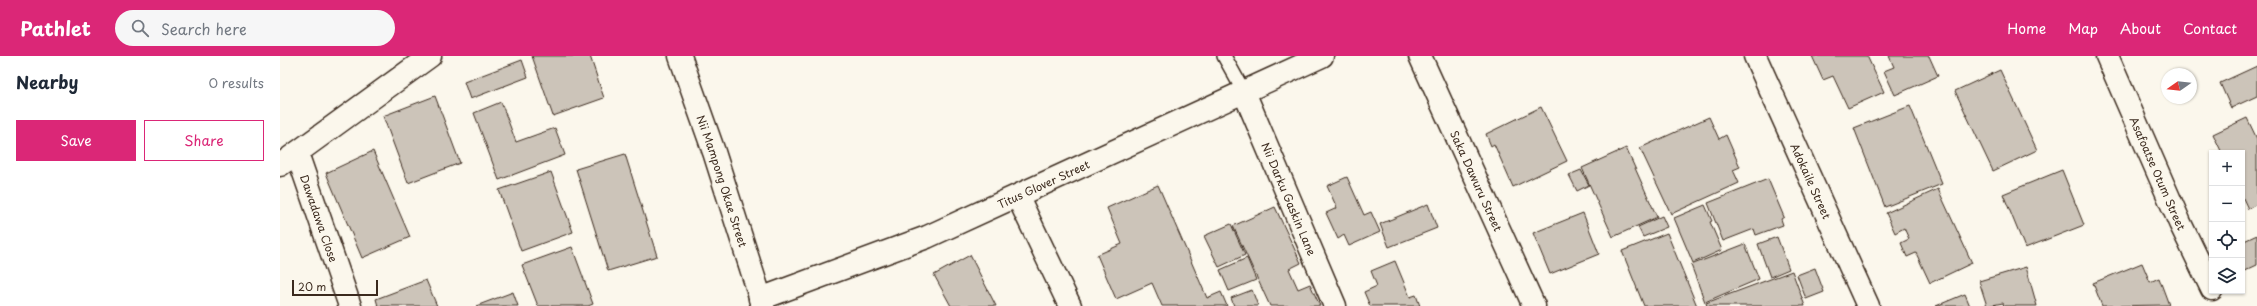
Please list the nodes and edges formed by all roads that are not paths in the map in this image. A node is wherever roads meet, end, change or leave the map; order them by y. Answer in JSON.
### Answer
{"nodes":[{"id":1,"x":430,"y":56,"type":"edge"},
{"id":2,"x":680,"y":56,"type":"edge"},
{"id":3,"x":1224,"y":56,"type":"edge"},
{"id":4,"x":1322,"y":56,"type":"edge"},
{"id":5,"x":1420,"y":56,"type":"edge"},
{"id":6,"x":1755,"y":56,"type":"edge"},
{"id":7,"x":2107,"y":56,"type":"edge"},
{"id":8,"x":1244,"y":92,"type":"junction"},
{"id":9,"x":288,"y":159,"type":"edge"},
{"id":10,"x":1018,"y":197,"type":"junction"},
{"id":11,"x":2209,"y":282,"type":"edge"},
{"id":12,"x":2215,"y":294,"type":"edge"},
{"id":13,"x":761,"y":302,"type":"edge"},
{"id":14,"x":350,"y":306,"type":"edge"},
{"id":15,"x":1070,"y":306,"type":"edge"},
{"id":16,"x":1335,"y":306,"type":"edge"},
{"id":17,"x":1534,"y":306,"type":"edge"},
{"id":18,"x":1868,"y":306,"type":"edge"},
{"id":19,"x":2220,"y":306,"type":"edge"}],
"edges":[{"from":1,"to":9,"type":"street"},
{"from":2,"to":13,"type":"street","name":"Nii Mampong Okae Street"},
{"from":3,"to":8,"type":"lane"},
{"from":4,"to":8,"type":"street","name":"Titus Glover Street"},
{"from":5,"to":17,"type":"street","name":"Saka Dawuru Street"},
{"from":6,"to":18,"type":"street","name":"Adokaile Street"},
{"from":7,"to":11,"type":"street","name":"Asafoatse Otum Street"},
{"from":8,"to":10,"type":"street","name":"Titus Glover Street"},
{"from":8,"to":16,"type":"street","name":"Nii Darku Gaskin Lane"},
{"from":9,"to":14,"type":"street","name":"Dawadawa Close"},
{"from":10,"to":13,"type":"street","name":"Titus Glover Street"},
{"from":10,"to":15,"type":"street"},
{"from":12,"to":19,"type":"street","name":"Asafoatse Otum Street"}]}
